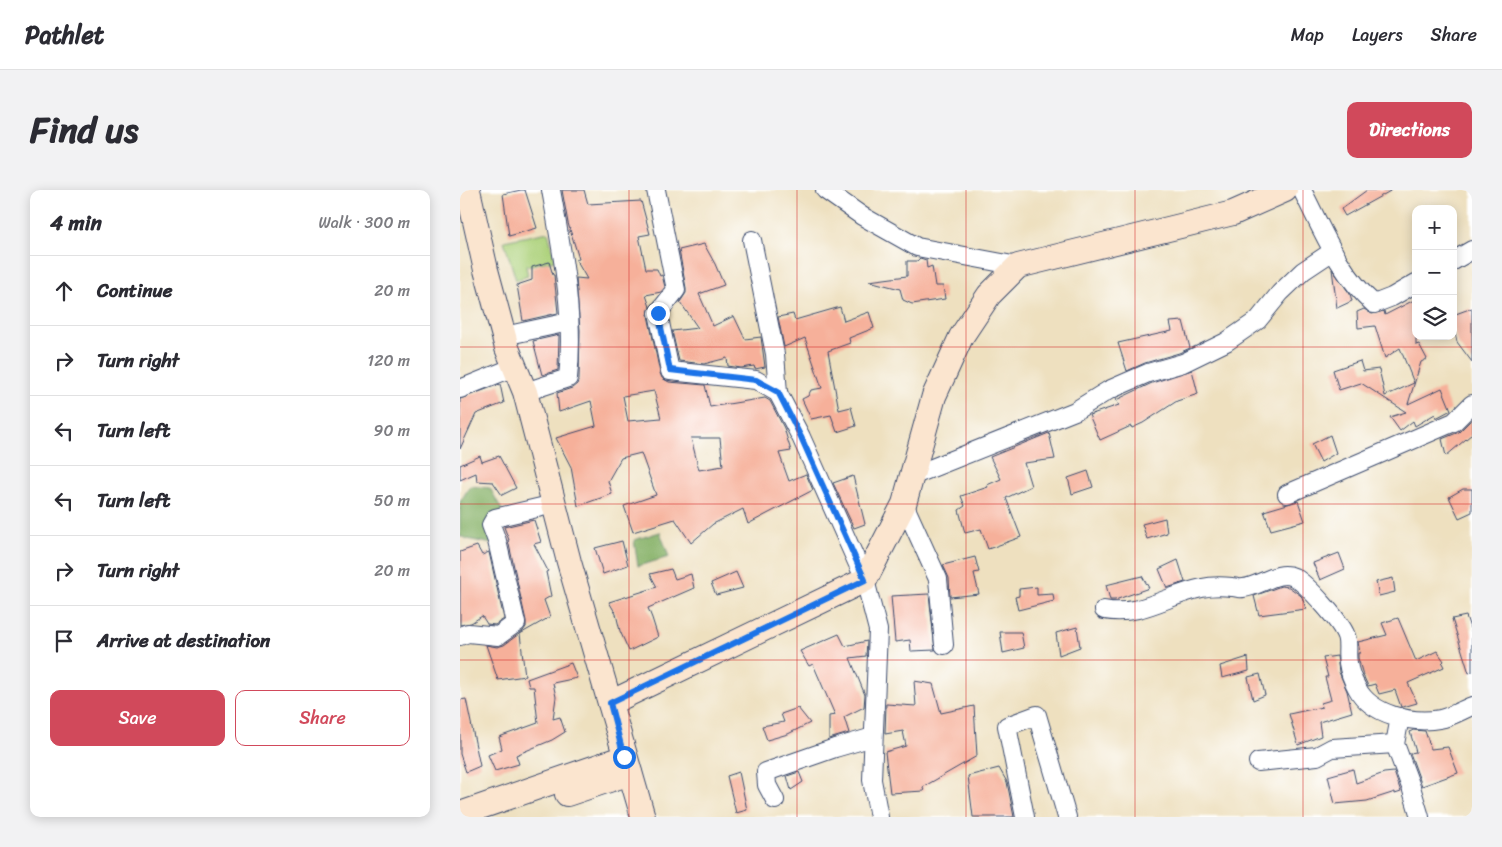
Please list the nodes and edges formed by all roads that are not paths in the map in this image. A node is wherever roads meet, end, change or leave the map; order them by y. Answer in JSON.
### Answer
{"nodes":[{"id":1,"x":468,"y":190,"type":"edge"},
{"id":2,"x":551,"y":190,"type":"edge"},
{"id":3,"x":656,"y":190,"type":"edge"},
{"id":4,"x":825,"y":190,"type":"edge"},
{"id":5,"x":1285,"y":190,"type":"edge"},
{"id":6,"x":1302,"y":190,"type":"edge"},
{"id":7,"x":752,"y":240,"type":"dead end"},
{"id":8,"x":1472,"y":250,"type":"edge"},
{"id":9,"x":1333,"y":251,"type":"junction"},
{"id":10,"x":1457,"y":259,"type":"edge"},
{"id":11,"x":1018,"y":266,"type":"junction"},
{"id":12,"x":1412,"y":285,"type":"edge"},
{"id":13,"x":569,"y":322,"type":"junction"},
{"id":14,"x":504,"y":336,"type":"junction"},
{"id":15,"x":514,"y":367,"type":"junction"},
{"id":16,"x":460,"y":389,"type":"edge"},
{"id":17,"x":525,"y":392,"type":"junction"},
{"id":18,"x":778,"y":392,"type":"junction"},
{"id":19,"x":1472,"y":404,"type":"edge"},
{"id":20,"x":912,"y":476,"type":"junction"},
{"id":21,"x":1287,"y":494,"type":"dead end"},
{"id":22,"x":554,"y":504,"type":"junction"},
{"id":23,"x":904,"y":504,"type":"junction"},
{"id":24,"x":865,"y":580,"type":"junction"},
{"id":25,"x":1104,"y":610,"type":"dead end"},
{"id":26,"x":460,"y":636,"type":"edge"},
{"id":27,"x":944,"y":645,"type":"dead end"},
{"id":28,"x":610,"y":703,"type":"junction"},
{"id":29,"x":1472,"y":706,"type":"edge"},
{"id":30,"x":1400,"y":717,"type":"junction"},
{"id":31,"x":873,"y":737,"type":"junction"},
{"id":32,"x":1395,"y":744,"type":"junction"},
{"id":33,"x":1258,"y":762,"type":"dead end"},
{"id":34,"x":627,"y":765,"type":"junction"},
{"id":35,"x":774,"y":800,"type":"dead end"},
{"id":36,"x":460,"y":814,"type":"edge"},
{"id":37,"x":498,"y":817,"type":"edge"},
{"id":38,"x":643,"y":817,"type":"edge"},
{"id":39,"x":879,"y":817,"type":"edge"},
{"id":40,"x":1025,"y":817,"type":"edge"},
{"id":41,"x":1067,"y":817,"type":"edge"},
{"id":42,"x":1420,"y":817,"type":"edge"}],
"edges":[{"from":1,"to":14,"type":"street"},
{"from":2,"to":13,"type":"street"},
{"from":3,"to":18,"type":"street"},
{"from":4,"to":11,"type":"street"},
{"from":5,"to":11,"type":"street"},
{"from":6,"to":9,"type":"street"},
{"from":7,"to":18,"type":"street"},
{"from":8,"to":10,"type":"street"},
{"from":9,"to":12,"type":"street"},
{"from":9,"to":20,"type":"street"},
{"from":11,"to":20,"type":"street"},
{"from":13,"to":14,"type":"street"},
{"from":13,"to":17,"type":"street"},
{"from":14,"to":15,"type":"street"},
{"from":15,"to":16,"type":"street"},
{"from":15,"to":17,"type":"street"},
{"from":17,"to":22,"type":"street"},
{"from":18,"to":24,"type":"street"},
{"from":19,"to":21,"type":"street"},
{"from":20,"to":23,"type":"street"},
{"from":22,"to":26,"type":"street"},
{"from":22,"to":28,"type":"street"},
{"from":23,"to":24,"type":"street"},
{"from":23,"to":27,"type":"street"},
{"from":24,"to":28,"type":"street"},
{"from":24,"to":31,"type":"street"},
{"from":25,"to":30,"type":"street"},
{"from":28,"to":34,"type":"street"},
{"from":29,"to":30,"type":"street"},
{"from":30,"to":32,"type":"street"},
{"from":31,"to":35,"type":"street"},
{"from":31,"to":39,"type":"street"},
{"from":32,"to":33,"type":"street"},
{"from":32,"to":42,"type":"street"},
{"from":34,"to":36,"type":"street"},
{"from":34,"to":37,"type":"street"},
{"from":34,"to":38,"type":"street"},
{"from":40,"to":41,"type":"street"}]}
